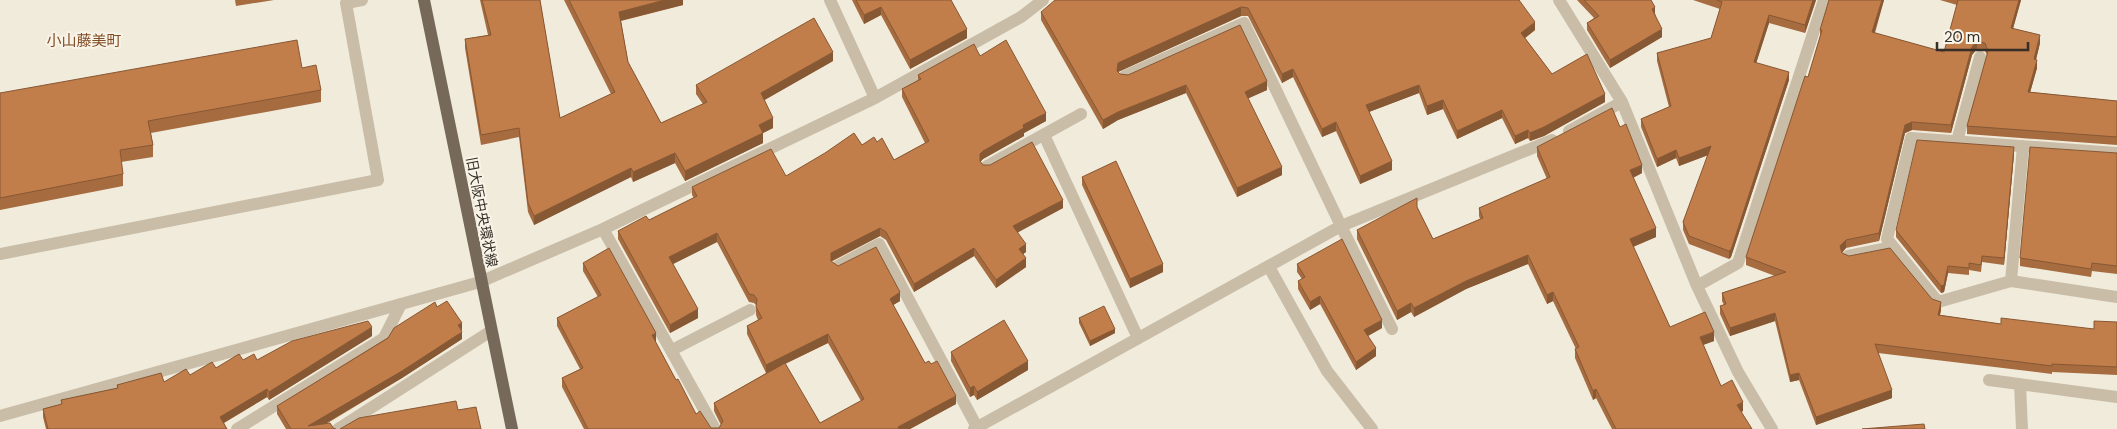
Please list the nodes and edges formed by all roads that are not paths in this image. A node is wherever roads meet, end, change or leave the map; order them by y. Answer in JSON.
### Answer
{"nodes":[{"id":1,"x":362,"y":0,"type":"edge"},
{"id":2,"x":424,"y":0,"type":"edge"},
{"id":3,"x":830,"y":0,"type":"edge"},
{"id":4,"x":1043,"y":0,"type":"edge"},
{"id":5,"x":1559,"y":0,"type":"edge"},
{"id":6,"x":1824,"y":0,"type":"edge"},
{"id":7,"x":1980,"y":57,"type":"dead end"},
{"id":8,"x":1125,"y":76,"type":"edge"},
{"id":9,"x":875,"y":98,"type":"junction"},
{"id":10,"x":1622,"y":102,"type":"junction"},
{"id":11,"x":1081,"y":114,"type":"dead end"},
{"id":12,"x":1044,"y":135,"type":"junction"},
{"id":13,"x":1957,"y":141,"type":"junction"},
{"id":14,"x":2023,"y":146,"type":"junction"},
{"id":15,"x":2117,"y":153,"type":"edge"},
{"id":16,"x":987,"y":166,"type":"edge"},
{"id":17,"x":1341,"y":226,"type":"junction"},
{"id":18,"x":603,"y":229,"type":"junction"},
{"id":19,"x":1893,"y":247,"type":"junction"},
{"id":20,"x":0,"y":254,"type":"edge"},
{"id":21,"x":1848,"y":256,"type":"edge"},
{"id":22,"x":838,"y":266,"type":"edge"},
{"id":23,"x":1269,"y":267,"type":"junction"},
{"id":24,"x":2011,"y":281,"type":"junction"},
{"id":25,"x":480,"y":282,"type":"junction"},
{"id":26,"x":1697,"y":286,"type":"junction"},
{"id":27,"x":2117,"y":297,"type":"edge"},
{"id":28,"x":401,"y":304,"type":"junction"},
{"id":29,"x":750,"y":310,"type":"dead end"},
{"id":30,"x":1392,"y":329,"type":"dead end"},
{"id":31,"x":491,"y":331,"type":"junction"},
{"id":32,"x":1138,"y":338,"type":"junction"},
{"id":33,"x":672,"y":350,"type":"junction"},
{"id":34,"x":1989,"y":380,"type":"dead end"},
{"id":35,"x":2020,"y":384,"type":"junction"},
{"id":36,"x":2117,"y":396,"type":"edge"},
{"id":37,"x":0,"y":416,"type":"edge"},
{"id":38,"x":976,"y":428,"type":"edge"},
{"id":39,"x":237,"y":429,"type":"edge"},
{"id":40,"x":338,"y":429,"type":"edge"},
{"id":41,"x":512,"y":429,"type":"edge"},
{"id":42,"x":715,"y":429,"type":"edge"},
{"id":43,"x":1372,"y":429,"type":"edge"},
{"id":44,"x":1772,"y":429,"type":"edge"},
{"id":45,"x":2022,"y":429,"type":"edge"}],
"edges":[{"from":1,"to":20,"type":"street"},
{"from":2,"to":25,"type":"main road","name":"旧大阪中央環状線"},
{"from":3,"to":9,"type":"street"},
{"from":4,"to":9,"type":"street"},
{"from":5,"to":10,"type":"street"},
{"from":6,"to":26,"type":"street"},
{"from":7,"to":13,"type":"street"},
{"from":8,"to":17,"type":"street"},
{"from":9,"to":18,"type":"street"},
{"from":10,"to":17,"type":"street"},
{"from":10,"to":26,"type":"street"},
{"from":11,"to":12,"type":"street"},
{"from":12,"to":16,"type":"street"},
{"from":12,"to":32,"type":"street"},
{"from":13,"to":14,"type":"street"},
{"from":13,"to":19,"type":"street"},
{"from":14,"to":15,"type":"street"},
{"from":14,"to":24,"type":"street"},
{"from":17,"to":23,"type":"street"},
{"from":17,"to":30,"type":"street"},
{"from":18,"to":25,"type":"street"},
{"from":18,"to":33,"type":"street"},
{"from":19,"to":21,"type":"street"},
{"from":19,"to":24,"type":"street"},
{"from":22,"to":38,"type":"street"},
{"from":23,"to":32,"type":"street"},
{"from":23,"to":43,"type":"street"},
{"from":24,"to":27,"type":"street"},
{"from":25,"to":28,"type":"street"},
{"from":25,"to":31,"type":"main road","name":"旧大阪中央環状線"},
{"from":26,"to":44,"type":"street"},
{"from":28,"to":37,"type":"street"},
{"from":28,"to":39,"type":"street"},
{"from":29,"to":33,"type":"street"},
{"from":31,"to":40,"type":"street"},
{"from":31,"to":41,"type":"main road","name":"旧大阪中央環状線"},
{"from":32,"to":38,"type":"street"},
{"from":33,"to":42,"type":"street"},
{"from":34,"to":35,"type":"street"},
{"from":35,"to":36,"type":"street"},
{"from":35,"to":45,"type":"street"}]}
